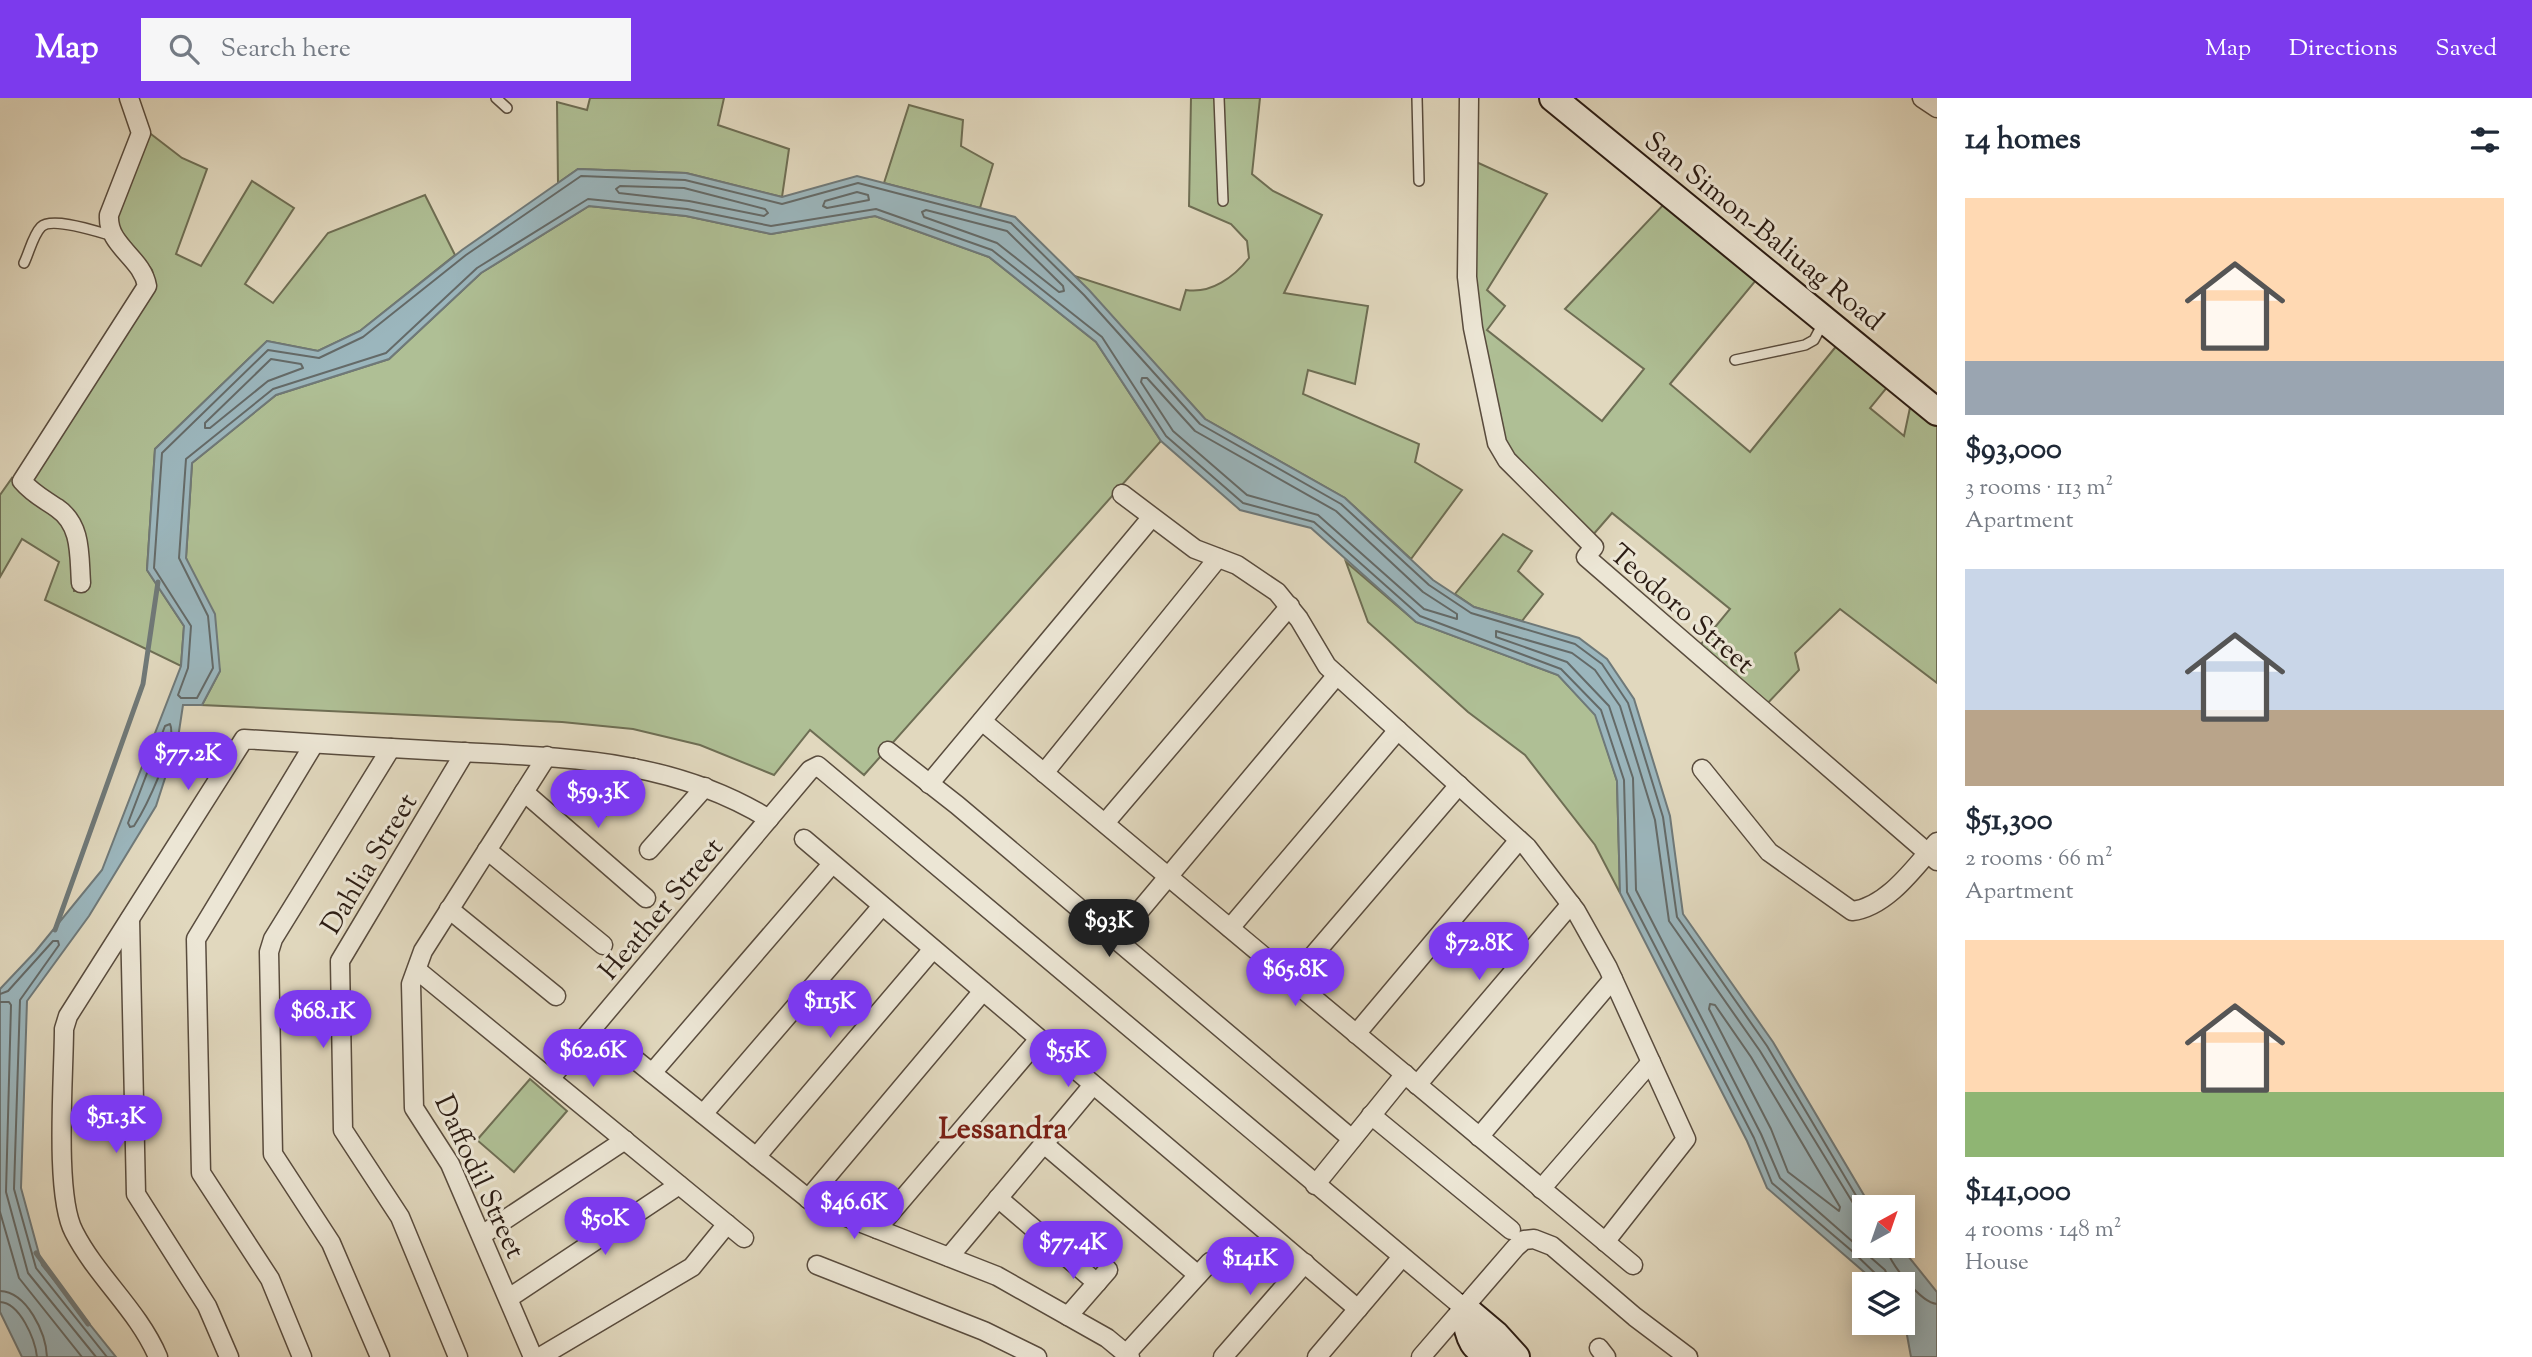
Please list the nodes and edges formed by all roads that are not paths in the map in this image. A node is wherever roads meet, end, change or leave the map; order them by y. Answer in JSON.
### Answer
{"nodes":[{"id":1,"x":129,"y":98,"type":"edge"},
{"id":2,"x":496,"y":98,"type":"edge"},
{"id":3,"x":1219,"y":98,"type":"edge"},
{"id":4,"x":1417,"y":98,"type":"edge"},
{"id":5,"x":1469,"y":98,"type":"edge"},
{"id":6,"x":1553,"y":98,"type":"edge"},
{"id":7,"x":1922,"y":98,"type":"edge"},
{"id":8,"x":508,"y":108,"type":"dead end"},
{"id":9,"x":1937,"y":108,"type":"edge"},
{"id":10,"x":1419,"y":181,"type":"dead end"},
{"id":11,"x":1223,"y":201,"type":"dead end"},
{"id":12,"x":113,"y":236,"type":"junction"},
{"id":13,"x":24,"y":264,"type":"dead end"},
{"id":14,"x":1825,"y":318,"type":"junction"},
{"id":15,"x":1735,"y":360,"type":"dead end"},
{"id":16,"x":1937,"y":412,"type":"edge"},
{"id":17,"x":1122,"y":494,"type":"dead end"},
{"id":18,"x":1151,"y":518,"type":"junction"},
{"id":19,"x":1218,"y":558,"type":"junction"},
{"id":20,"x":81,"y":583,"type":"dead end"},
{"id":21,"x":1290,"y":607,"type":"junction"},
{"id":22,"x":1338,"y":675,"type":"junction"},
{"id":23,"x":982,"y":721,"type":"junction"},
{"id":24,"x":1398,"y":730,"type":"junction"},
{"id":25,"x":314,"y":744,"type":"junction"},
{"id":26,"x":391,"y":748,"type":"junction"},
{"id":27,"x":888,"y":751,"type":"dead end"},
{"id":28,"x":466,"y":752,"type":"junction"},
{"id":29,"x":547,"y":756,"type":"junction"},
{"id":30,"x":634,"y":768,"type":"junction"},
{"id":31,"x":1702,"y":769,"type":"dead end"},
{"id":32,"x":1044,"y":772,"type":"junction"},
{"id":33,"x":929,"y":783,"type":"junction"},
{"id":34,"x":1459,"y":785,"type":"junction"},
{"id":35,"x":705,"y":787,"type":"junction"},
{"id":36,"x":524,"y":792,"type":"junction"},
{"id":37,"x":599,"y":809,"type":"dead end"},
{"id":38,"x":769,"y":819,"type":"junction"},
{"id":39,"x":1105,"y":823,"type":"junction"},
{"id":40,"x":804,"y":839,"type":"dead end"},
{"id":41,"x":1519,"y":840,"type":"junction"},
{"id":42,"x":487,"y":850,"type":"junction"},
{"id":43,"x":649,"y":850,"type":"dead end"},
{"id":44,"x":1934,"y":852,"type":"edge"},
{"id":45,"x":832,"y":864,"type":"junction"},
{"id":46,"x":1168,"y":877,"type":"junction"},
{"id":47,"x":646,"y":898,"type":"dead end"},
{"id":48,"x":1571,"y":904,"type":"junction"},
{"id":49,"x":882,"y":906,"type":"junction"},
{"id":50,"x":449,"y":909,"type":"junction"},
{"id":51,"x":130,"y":919,"type":"junction"},
{"id":52,"x":1230,"y":928,"type":"junction"},
{"id":53,"x":1116,"y":940,"type":"junction"},
{"id":54,"x":603,"y":945,"type":"dead end"},
{"id":55,"x":933,"y":949,"type":"junction"},
{"id":56,"x":417,"y":970,"type":"junction"},
{"id":57,"x":1613,"y":979,"type":"junction"},
{"id":58,"x":1292,"y":980,"type":"junction"},
{"id":59,"x":983,"y":991,"type":"junction"},
{"id":60,"x":556,"y":996,"type":"dead end"},
{"id":61,"x":1356,"y":1034,"type":"junction"},
{"id":62,"x":1039,"y":1039,"type":"junction"},
{"id":63,"x":627,"y":1053,"type":"dead end"},
{"id":64,"x":1651,"y":1062,"type":"junction"},
{"id":65,"x":652,"y":1073,"type":"junction"},
{"id":66,"x":550,"y":1079,"type":"junction"},
{"id":67,"x":1411,"y":1080,"type":"junction"},
{"id":68,"x":1093,"y":1085,"type":"junction"},
{"id":69,"x":704,"y":1115,"type":"junction"},
{"id":70,"x":1371,"y":1115,"type":"junction"},
{"id":71,"x":1479,"y":1137,"type":"junction"},
{"id":72,"x":1352,"y":1139,"type":"junction"},
{"id":73,"x":625,"y":1140,"type":"junction"},
{"id":74,"x":1044,"y":1144,"type":"junction"},
{"id":75,"x":756,"y":1157,"type":"junction"},
{"id":76,"x":679,"y":1185,"type":"junction"},
{"id":77,"x":1315,"y":1185,"type":"junction"},
{"id":78,"x":1541,"y":1189,"type":"junction"},
{"id":79,"x":998,"y":1198,"type":"junction"},
{"id":80,"x":808,"y":1199,"type":"junction"},
{"id":81,"x":727,"y":1224,"type":"junction"},
{"id":82,"x":877,"y":1229,"type":"junction"},
{"id":83,"x":1511,"y":1230,"type":"dead end"},
{"id":84,"x":482,"y":1235,"type":"junction"},
{"id":85,"x":744,"y":1238,"type":"dead end"},
{"id":86,"x":1605,"y":1242,"type":"junction"},
{"id":87,"x":949,"y":1257,"type":"junction"},
{"id":88,"x":1402,"y":1257,"type":"junction"},
{"id":89,"x":1305,"y":1263,"type":"junction"},
{"id":90,"x":817,"y":1265,"type":"dead end"},
{"id":91,"x":1633,"y":1265,"type":"dead end"},
{"id":92,"x":509,"y":1298,"type":"junction"},
{"id":93,"x":1464,"y":1308,"type":"junction"},
{"id":94,"x":1358,"y":1309,"type":"junction"},
{"id":95,"x":1068,"y":1316,"type":"junction"},
{"id":96,"x":1128,"y":1355,"type":"edge"},
{"id":97,"x":158,"y":1357,"type":"edge"},
{"id":98,"x":229,"y":1357,"type":"edge"},
{"id":99,"x":302,"y":1357,"type":"edge"},
{"id":100,"x":380,"y":1357,"type":"edge"},
{"id":101,"x":458,"y":1357,"type":"edge"},
{"id":102,"x":533,"y":1357,"type":"edge"},
{"id":103,"x":540,"y":1357,"type":"edge"},
{"id":104,"x":1037,"y":1357,"type":"edge"},
{"id":105,"x":1223,"y":1357,"type":"edge"},
{"id":106,"x":1317,"y":1357,"type":"edge"},
{"id":107,"x":1422,"y":1357,"type":"edge"},
{"id":108,"x":1497,"y":1357,"type":"edge"},
{"id":109,"x":1516,"y":1357,"type":"edge"},
{"id":110,"x":1688,"y":1357,"type":"edge"}],
"edges":[{"from":1,"to":12,"type":"street"},
{"from":2,"to":8,"type":"lane"},
{"from":3,"to":11,"type":"lane"},
{"from":4,"to":10,"type":"lane"},
{"from":5,"to":44,"type":"street","name":"Teodoro Street"},
{"from":6,"to":14,"type":"main road","name":"San Simon-Baliuag Road"},
{"from":7,"to":9,"type":"street"},
{"from":12,"to":13,"type":"lane"},
{"from":12,"to":20,"type":"street"},
{"from":14,"to":15,"type":"lane"},
{"from":14,"to":16,"type":"main road","name":"San Simon-Baliuag Road"},
{"from":17,"to":18,"type":"street"},
{"from":18,"to":19,"type":"street"},
{"from":18,"to":23,"type":"street"},
{"from":19,"to":21,"type":"street"},
{"from":19,"to":32,"type":"street"},
{"from":21,"to":22,"type":"street"},
{"from":21,"to":39,"type":"street"},
{"from":22,"to":24,"type":"street"},
{"from":22,"to":46,"type":"street"},
{"from":23,"to":32,"type":"street"},
{"from":23,"to":33,"type":"street"},
{"from":24,"to":34,"type":"street"},
{"from":24,"to":52,"type":"street"},
{"from":25,"to":26,"type":"street"},
{"from":25,"to":51,"type":"street"},
{"from":25,"to":99,"type":"street"},
{"from":26,"to":28,"type":"street"},
{"from":26,"to":100,"type":"street"},
{"from":27,"to":33,"type":"street"},
{"from":28,"to":29,"type":"street"},
{"from":28,"to":101,"type":"street","name":"Dahlia Street"},
{"from":29,"to":30,"type":"street"},
{"from":29,"to":36,"type":"street","name":"Daffodil Street"},
{"from":30,"to":35,"type":"street"},
{"from":30,"to":37,"type":"street"},
{"from":31,"to":44,"type":"street"},
{"from":32,"to":39,"type":"street"},
{"from":33,"to":53,"type":"street"},
{"from":34,"to":41,"type":"street"},
{"from":34,"to":58,"type":"street"},
{"from":35,"to":38,"type":"street"},
{"from":35,"to":43,"type":"street"},
{"from":36,"to":42,"type":"street","name":"Daffodil Street"},
{"from":36,"to":47,"type":"street"},
{"from":38,"to":66,"type":"street","name":"Heather Street"},
{"from":38,"to":77,"type":"street","name":"Heather Street"},
{"from":39,"to":46,"type":"street"},
{"from":40,"to":45,"type":"street"},
{"from":41,"to":48,"type":"street"},
{"from":41,"to":61,"type":"street"},
{"from":42,"to":50,"type":"street","name":"Daffodil Street"},
{"from":42,"to":54,"type":"street"},
{"from":45,"to":49,"type":"street"},
{"from":45,"to":65,"type":"street"},
{"from":46,"to":52,"type":"street"},
{"from":46,"to":53,"type":"street"},
{"from":48,"to":57,"type":"street"},
{"from":48,"to":67,"type":"street"},
{"from":49,"to":55,"type":"street"},
{"from":49,"to":69,"type":"street"},
{"from":50,"to":56,"type":"street","name":"Daffodil Street"},
{"from":50,"to":60,"type":"street"},
{"from":51,"to":97,"type":"street"},
{"from":51,"to":98,"type":"street"},
{"from":52,"to":58,"type":"street"},
{"from":53,"to":72,"type":"street"},
{"from":55,"to":59,"type":"street"},
{"from":55,"to":75,"type":"street"},
{"from":56,"to":66,"type":"street"},
{"from":56,"to":84,"type":"street","name":"Daffodil Street"},
{"from":57,"to":64,"type":"street"},
{"from":57,"to":71,"type":"street"},
{"from":58,"to":61,"type":"street"},
{"from":59,"to":62,"type":"street"},
{"from":59,"to":80,"type":"street"},
{"from":61,"to":67,"type":"street"},
{"from":62,"to":68,"type":"street"},
{"from":62,"to":82,"type":"street"},
{"from":63,"to":65,"type":"street"},
{"from":64,"to":78,"type":"street"},
{"from":64,"to":86,"type":"street"},
{"from":65,"to":69,"type":"street"},
{"from":66,"to":73,"type":"street"},
{"from":67,"to":70,"type":"street"},
{"from":67,"to":71,"type":"street"},
{"from":68,"to":74,"type":"street"},
{"from":68,"to":89,"type":"street"},
{"from":69,"to":75,"type":"street"},
{"from":70,"to":72,"type":"street"},
{"from":70,"to":83,"type":"street"},
{"from":71,"to":78,"type":"street"},
{"from":72,"to":77,"type":"street"},
{"from":73,"to":76,"type":"street"},
{"from":73,"to":84,"type":"street"},
{"from":74,"to":79,"type":"street"},
{"from":74,"to":96,"type":"street"},
{"from":75,"to":80,"type":"street"},
{"from":76,"to":81,"type":"street"},
{"from":76,"to":92,"type":"street"},
{"from":77,"to":88,"type":"street"},
{"from":78,"to":86,"type":"street"},
{"from":79,"to":87,"type":"street"},
{"from":79,"to":95,"type":"street"},
{"from":80,"to":82,"type":"street"},
{"from":81,"to":85,"type":"street"},
{"from":81,"to":103,"type":"street"},
{"from":82,"to":87,"type":"street"},
{"from":84,"to":92,"type":"street","name":"Daffodil Street"},
{"from":86,"to":91,"type":"street"},
{"from":87,"to":95,"type":"street"},
{"from":88,"to":93,"type":"street"},
{"from":88,"to":94,"type":"street"},
{"from":89,"to":94,"type":"street"},
{"from":89,"to":105,"type":"street"},
{"from":90,"to":104,"type":"street"},
{"from":92,"to":102,"type":"street","name":"Daffodil Street"},
{"from":93,"to":107,"type":"street"},
{"from":93,"to":108,"type":"main road"},
{"from":93,"to":109,"type":"main road"},
{"from":93,"to":110,"type":"street"},
{"from":94,"to":106,"type":"street"},
{"from":95,"to":96,"type":"street"}]}
